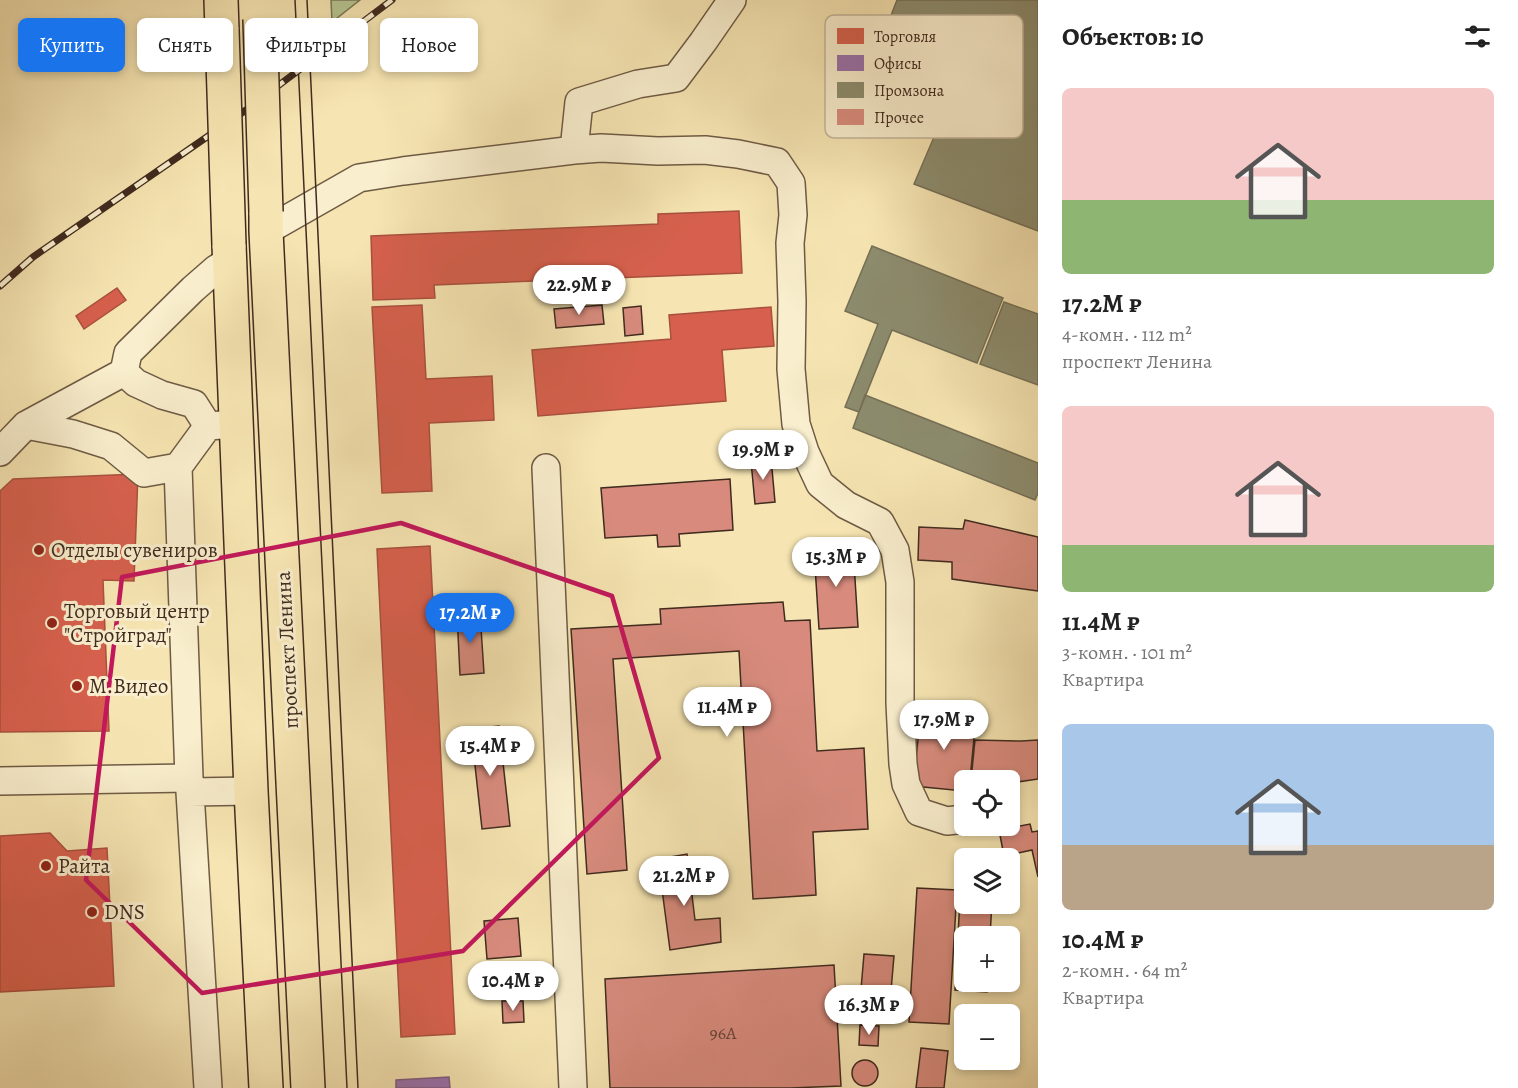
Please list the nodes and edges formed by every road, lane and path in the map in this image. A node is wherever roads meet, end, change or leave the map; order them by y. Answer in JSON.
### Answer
{"nodes":[{"id":1,"x":732,"y":0,"type":"edge"},
{"id":2,"x":260,"y":9,"type":"edge"},
{"id":3,"x":221,"y":15,"type":"edge"},
{"id":4,"x":574,"y":150,"type":"junction"},
{"id":5,"x":266,"y":221,"type":"junction"},
{"id":6,"x":229,"y":253,"type":"junction"},
{"id":7,"x":124,"y":372,"type":"junction"},
{"id":8,"x":26,"y":425,"type":"junction"},
{"id":9,"x":222,"y":425,"type":"junction"},
{"id":10,"x":0,"y":452,"type":"edge"},
{"id":11,"x":178,"y":467,"type":"junction"},
{"id":12,"x":546,"y":468,"type":"dead end"},
{"id":13,"x":0,"y":780,"type":"edge"},
{"id":14,"x":189,"y":785,"type":"junction"},
{"id":15,"x":251,"y":791,"type":"junction"},
{"id":16,"x":954,"y":820,"type":"edge"},
{"id":17,"x":208,"y":1088,"type":"edge"},
{"id":18,"x":267,"y":1088,"type":"edge"},
{"id":19,"x":308,"y":1088,"type":"edge"},
{"id":20,"x":573,"y":1088,"type":"edge"}],
"edges":[{"from":1,"to":4,"type":"lane"},
{"from":2,"to":5,"type":"main road","name":"проспект Ленина","bridge":true},
{"from":3,"to":6,"type":"main road","name":"проспект Ленина","bridge":true},
{"from":4,"to":5,"type":"lane"},
{"from":4,"to":16,"type":"lane"},
{"from":5,"to":19,"type":"main road","name":"проспект Ленина"},
{"from":6,"to":7,"type":"lane"},
{"from":6,"to":9,"type":"main road","name":"проспект Ленина"},
{"from":7,"to":8,"type":"lane"},
{"from":7,"to":9,"type":"lane"},
{"from":8,"to":10,"type":"lane"},
{"from":8,"to":11,"type":"lane"},
{"from":9,"to":11,"type":"lane"},
{"from":9,"to":15,"type":"main road","name":"проспект Ленина"},
{"from":11,"to":14,"type":"lane"},
{"from":12,"to":20,"type":"lane"},
{"from":13,"to":14,"type":"lane"},
{"from":14,"to":15,"type":"lane"},
{"from":14,"to":17,"type":"lane"},
{"from":15,"to":18,"type":"main road","name":"проспект Ленина"}]}
